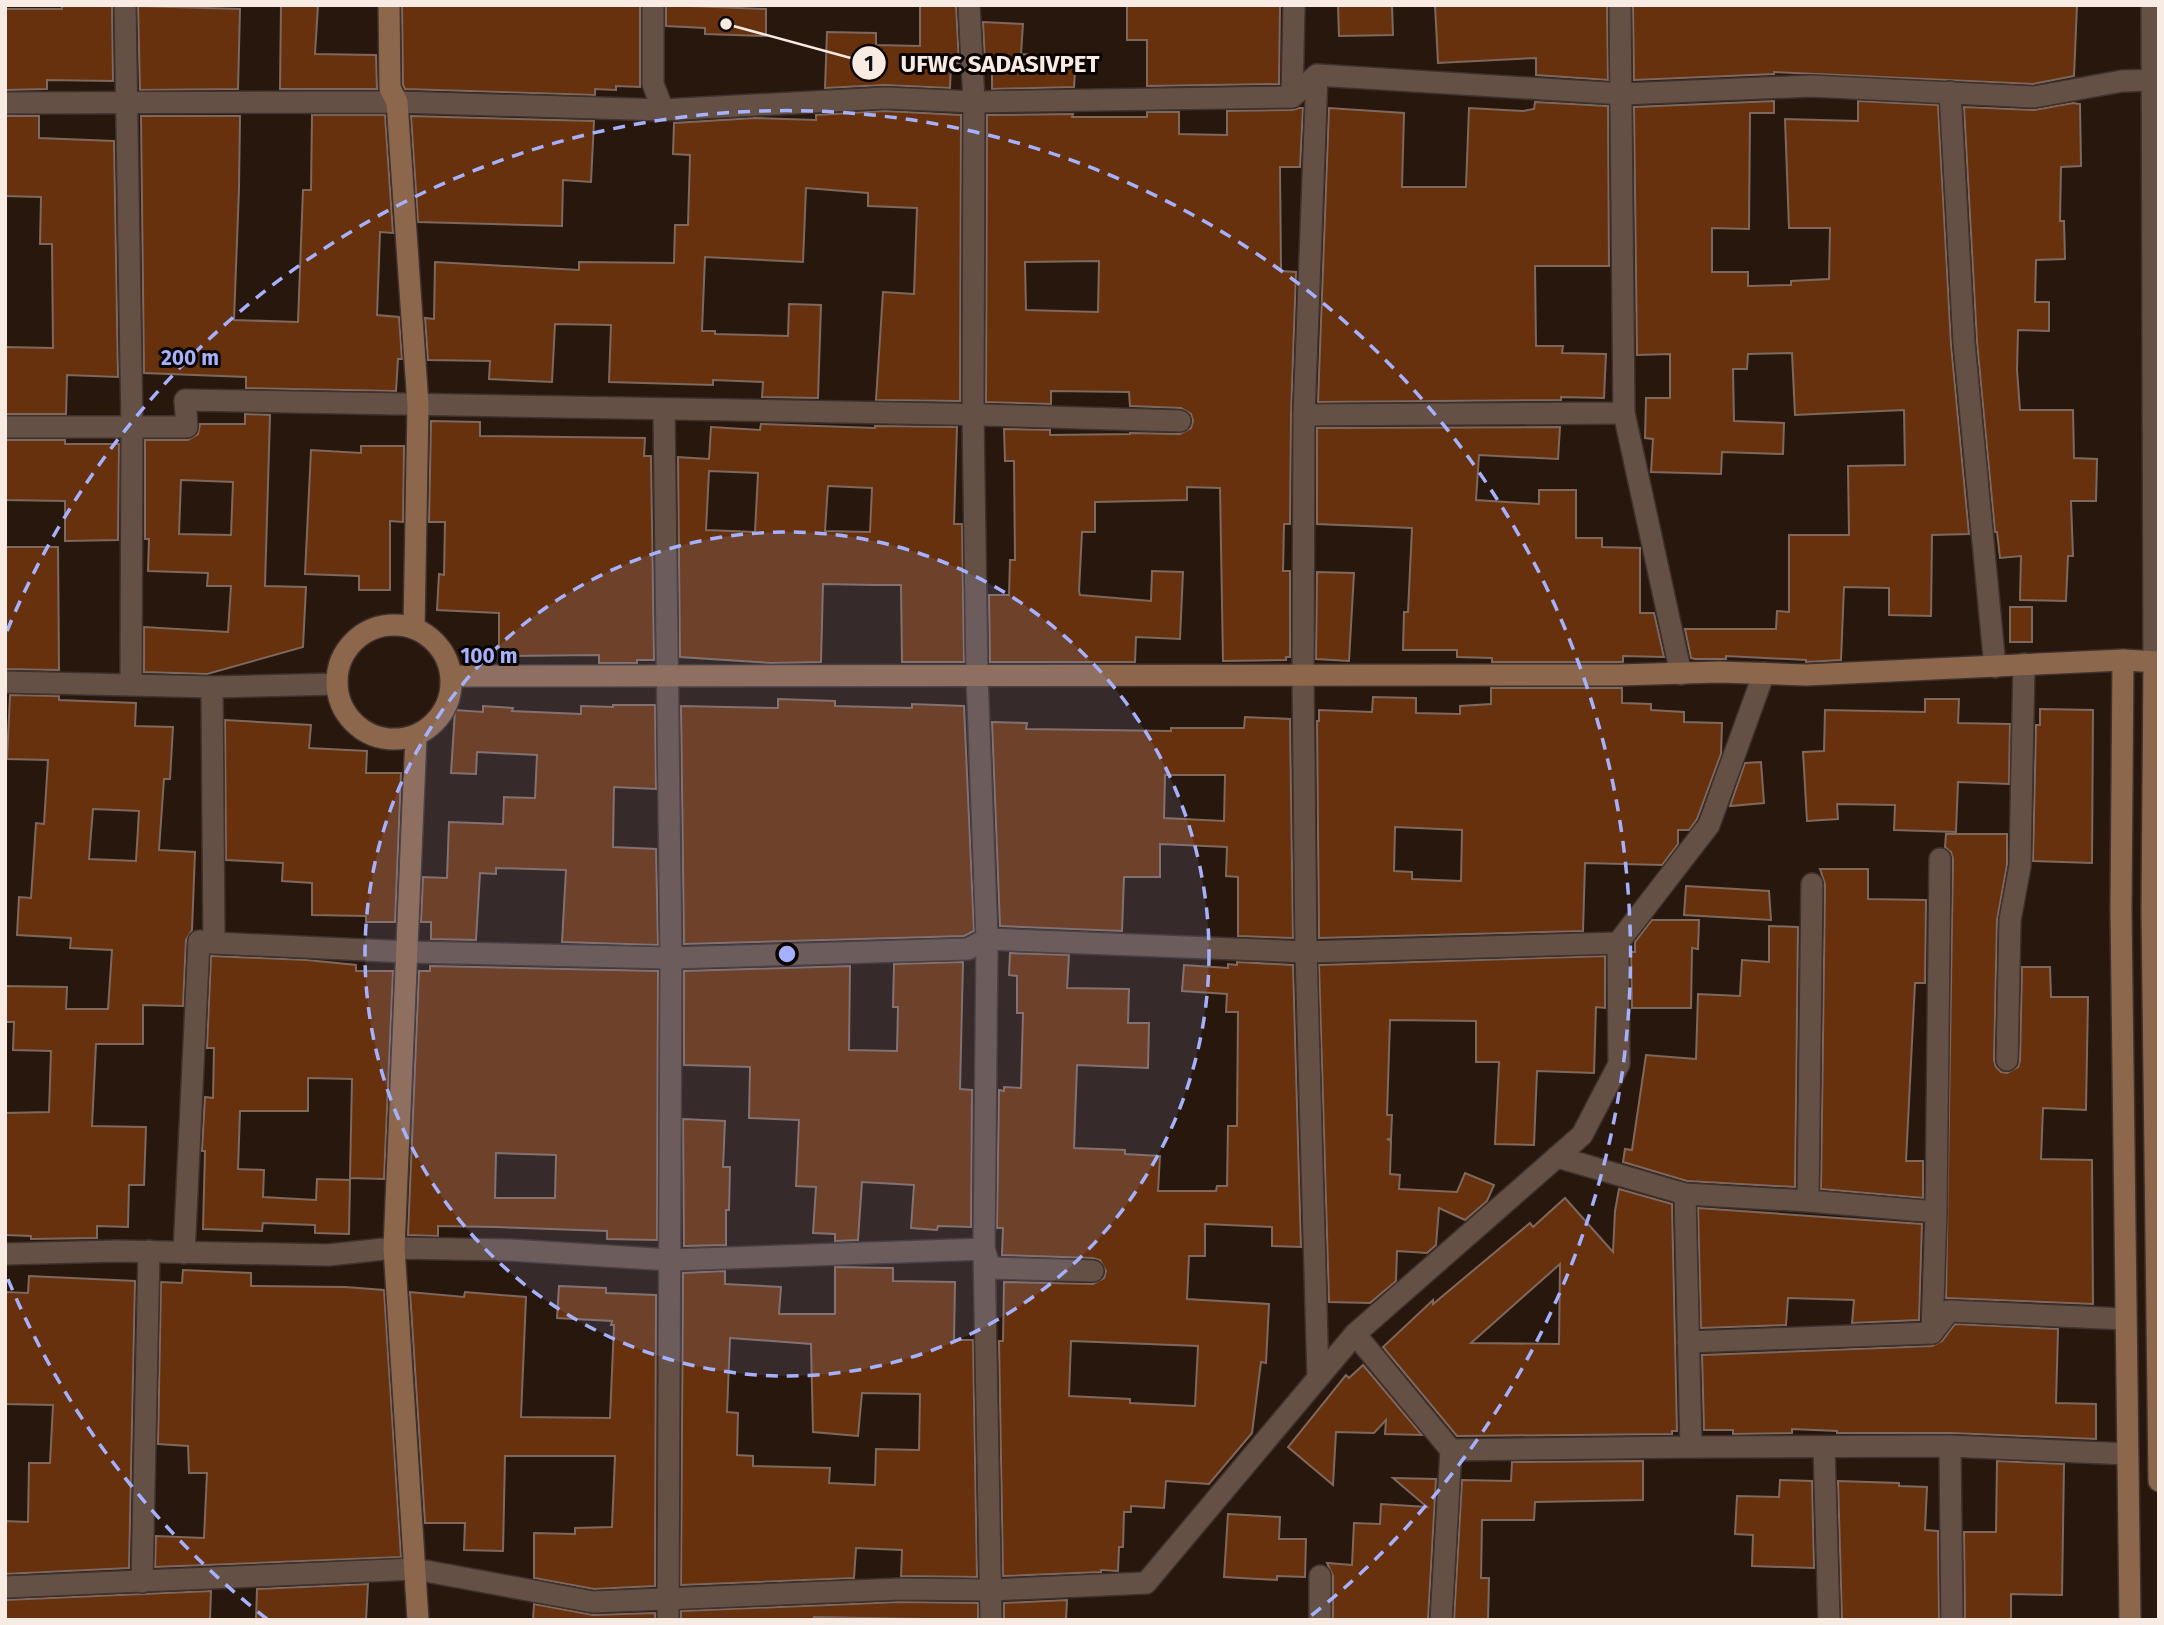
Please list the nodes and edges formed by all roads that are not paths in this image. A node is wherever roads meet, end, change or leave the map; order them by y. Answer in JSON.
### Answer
{"nodes":[{"id":1,"x":125,"y":5,"type":"edge"},
{"id":2,"x":389,"y":5,"type":"edge"},
{"id":3,"x":653,"y":5,"type":"edge"},
{"id":4,"x":970,"y":5,"type":"edge"},
{"id":5,"x":1294,"y":5,"type":"edge"},
{"id":6,"x":1620,"y":5,"type":"edge"},
{"id":7,"x":2152,"y":5,"type":"edge"},
{"id":8,"x":1317,"y":75,"type":"junction"},
{"id":9,"x":2155,"y":80,"type":"edge"},
{"id":10,"x":1950,"y":92,"type":"junction"},
{"id":11,"x":1623,"y":93,"type":"junction"},
{"id":12,"x":1292,"y":97,"type":"junction"},
{"id":13,"x":397,"y":102,"type":"junction"},
{"id":14,"x":974,"y":102,"type":"junction"},
{"id":15,"x":5,"y":103,"type":"edge"},
{"id":16,"x":127,"y":103,"type":"junction"},
{"id":17,"x":663,"y":110,"type":"junction"},
{"id":18,"x":418,"y":405,"type":"junction"},
{"id":19,"x":664,"y":410,"type":"junction"},
{"id":20,"x":1624,"y":413,"type":"junction"},
{"id":21,"x":1304,"y":415,"type":"junction"},
{"id":22,"x":973,"y":416,"type":"junction"},
{"id":23,"x":1180,"y":421,"type":"dead end"},
{"id":24,"x":132,"y":427,"type":"junction"},
{"id":25,"x":5,"y":428,"type":"edge"},
{"id":26,"x":414,"y":628,"type":"junction"},
{"id":27,"x":2123,"y":660,"type":"junction"},
{"id":28,"x":2156,"y":662,"type":"edge"},
{"id":29,"x":2024,"y":664,"type":"junction"},
{"id":30,"x":1995,"y":667,"type":"junction"},
{"id":31,"x":1764,"y":673,"type":"junction"},
{"id":32,"x":667,"y":674,"type":"junction"},
{"id":33,"x":1303,"y":674,"type":"junction"},
{"id":34,"x":1681,"y":674,"type":"junction"},
{"id":35,"x":451,"y":676,"type":"junction"},
{"id":36,"x":977,"y":676,"type":"junction"},
{"id":37,"x":5,"y":682,"type":"edge"},
{"id":38,"x":131,"y":684,"type":"junction"},
{"id":39,"x":337,"y":684,"type":"junction"},
{"id":40,"x":212,"y":687,"type":"junction"},
{"id":41,"x":416,"y":736,"type":"junction"},
{"id":42,"x":1940,"y":859,"type":"dead end"},
{"id":43,"x":1812,"y":884,"type":"dead end"},
{"id":44,"x":987,"y":939,"type":"junction"},
{"id":45,"x":214,"y":943,"type":"junction"},
{"id":46,"x":1618,"y":943,"type":"junction"},
{"id":47,"x":408,"y":952,"type":"junction"},
{"id":48,"x":1306,"y":952,"type":"junction"},
{"id":49,"x":671,"y":958,"type":"junction"},
{"id":50,"x":2007,"y":1060,"type":"dead end"},
{"id":51,"x":1557,"y":1157,"type":"junction"},
{"id":52,"x":1685,"y":1194,"type":"junction"},
{"id":53,"x":1808,"y":1201,"type":"junction"},
{"id":54,"x":1936,"y":1212,"type":"junction"},
{"id":55,"x":394,"y":1248,"type":"junction"},
{"id":56,"x":984,"y":1249,"type":"junction"},
{"id":57,"x":149,"y":1251,"type":"junction"},
{"id":58,"x":184,"y":1253,"type":"junction"},
{"id":59,"x":5,"y":1254,"type":"edge"},
{"id":60,"x":671,"y":1260,"type":"junction"},
{"id":61,"x":1093,"y":1271,"type":"dead end"},
{"id":62,"x":2125,"y":1319,"type":"junction"},
{"id":63,"x":1933,"y":1333,"type":"junction"},
{"id":64,"x":1355,"y":1334,"type":"junction"},
{"id":65,"x":1688,"y":1342,"type":"junction"},
{"id":66,"x":1318,"y":1377,"type":"junction"},
{"id":67,"x":1950,"y":1446,"type":"junction"},
{"id":68,"x":1691,"y":1447,"type":"junction"},
{"id":69,"x":1825,"y":1447,"type":"junction"},
{"id":70,"x":1451,"y":1450,"type":"junction"},
{"id":71,"x":2127,"y":1454,"type":"junction"},
{"id":72,"x":2159,"y":1481,"type":"edge"},
{"id":73,"x":415,"y":1569,"type":"junction"},
{"id":74,"x":1320,"y":1576,"type":"dead end"},
{"id":75,"x":142,"y":1581,"type":"junction"},
{"id":76,"x":5,"y":1587,"type":"edge"},
{"id":77,"x":990,"y":1590,"type":"junction"},
{"id":78,"x":669,"y":1598,"type":"junction"},
{"id":79,"x":418,"y":1620,"type":"edge"},
{"id":80,"x":668,"y":1620,"type":"edge"},
{"id":81,"x":991,"y":1620,"type":"edge"},
{"id":82,"x":1320,"y":1620,"type":"edge"},
{"id":83,"x":1441,"y":1620,"type":"edge"},
{"id":84,"x":1829,"y":1620,"type":"edge"},
{"id":85,"x":1952,"y":1620,"type":"edge"},
{"id":86,"x":2130,"y":1620,"type":"edge"}],
"edges":[{"from":1,"to":16,"type":"street"},
{"from":2,"to":13,"type":"main road"},
{"from":3,"to":17,"type":"street"},
{"from":4,"to":14,"type":"street"},
{"from":5,"to":12,"type":"street"},
{"from":6,"to":11,"type":"street"},
{"from":7,"to":9,"type":"street"},
{"from":8,"to":11,"type":"street"},
{"from":8,"to":12,"type":"street"},
{"from":8,"to":21,"type":"street"},
{"from":9,"to":10,"type":"street"},
{"from":9,"to":28,"type":"street"},
{"from":10,"to":11,"type":"street"},
{"from":10,"to":30,"type":"street"},
{"from":11,"to":20,"type":"street"},
{"from":12,"to":14,"type":"street"},
{"from":13,"to":16,"type":"street"},
{"from":13,"to":17,"type":"street"},
{"from":13,"to":18,"type":"main road"},
{"from":14,"to":17,"type":"street"},
{"from":14,"to":22,"type":"street"},
{"from":15,"to":16,"type":"street"},
{"from":16,"to":24,"type":"street"},
{"from":18,"to":19,"type":"street"},
{"from":18,"to":24,"type":"street"},
{"from":18,"to":26,"type":"main road"},
{"from":19,"to":22,"type":"street"},
{"from":19,"to":32,"type":"street"},
{"from":20,"to":21,"type":"street"},
{"from":20,"to":34,"type":"street"},
{"from":21,"to":33,"type":"street"},
{"from":22,"to":23,"type":"street"},
{"from":22,"to":36,"type":"street"},
{"from":24,"to":25,"type":"street"},
{"from":24,"to":38,"type":"street"},
{"from":26,"to":35,"type":"main road"},
{"from":26,"to":39,"type":"main road"},
{"from":27,"to":28,"type":"main road"},
{"from":27,"to":29,"type":"main road"},
{"from":27,"to":62,"type":"main road"},
{"from":28,"to":72,"type":"main road"},
{"from":29,"to":30,"type":"main road"},
{"from":29,"to":50,"type":"street"},
{"from":30,"to":31,"type":"main road"},
{"from":31,"to":34,"type":"main road"},
{"from":31,"to":46,"type":"street"},
{"from":32,"to":35,"type":"main road"},
{"from":32,"to":36,"type":"main road"},
{"from":32,"to":49,"type":"street"},
{"from":33,"to":34,"type":"main road"},
{"from":33,"to":36,"type":"main road"},
{"from":33,"to":48,"type":"street"},
{"from":35,"to":41,"type":"main road"},
{"from":36,"to":44,"type":"street"},
{"from":37,"to":38,"type":"street"},
{"from":38,"to":40,"type":"street"},
{"from":39,"to":40,"type":"street"},
{"from":39,"to":41,"type":"main road"},
{"from":40,"to":45,"type":"street"},
{"from":41,"to":47,"type":"main road"},
{"from":42,"to":54,"type":"street"},
{"from":43,"to":53,"type":"street"},
{"from":44,"to":48,"type":"street"},
{"from":44,"to":49,"type":"street"},
{"from":44,"to":56,"type":"street"},
{"from":45,"to":47,"type":"street"},
{"from":45,"to":58,"type":"street"},
{"from":46,"to":48,"type":"street"},
{"from":46,"to":51,"type":"street"},
{"from":47,"to":49,"type":"street"},
{"from":47,"to":55,"type":"main road"},
{"from":48,"to":66,"type":"street"},
{"from":49,"to":60,"type":"street"},
{"from":51,"to":52,"type":"street"},
{"from":51,"to":64,"type":"street"},
{"from":52,"to":53,"type":"street"},
{"from":52,"to":65,"type":"street"},
{"from":53,"to":54,"type":"street"},
{"from":54,"to":63,"type":"street"},
{"from":55,"to":58,"type":"street"},
{"from":55,"to":60,"type":"street"},
{"from":55,"to":73,"type":"main road"},
{"from":56,"to":60,"type":"street"},
{"from":56,"to":61,"type":"street"},
{"from":56,"to":77,"type":"street"},
{"from":57,"to":58,"type":"street"},
{"from":57,"to":59,"type":"street"},
{"from":57,"to":75,"type":"street"},
{"from":60,"to":78,"type":"street"},
{"from":62,"to":63,"type":"street"},
{"from":62,"to":71,"type":"main road"},
{"from":63,"to":65,"type":"street"},
{"from":64,"to":66,"type":"street"},
{"from":64,"to":70,"type":"street"},
{"from":65,"to":68,"type":"street"},
{"from":66,"to":77,"type":"street"},
{"from":67,"to":69,"type":"street"},
{"from":67,"to":71,"type":"street"},
{"from":67,"to":85,"type":"street"},
{"from":68,"to":69,"type":"street"},
{"from":68,"to":70,"type":"street"},
{"from":69,"to":84,"type":"street"},
{"from":70,"to":83,"type":"street"},
{"from":71,"to":86,"type":"main road"},
{"from":73,"to":75,"type":"street"},
{"from":73,"to":78,"type":"street"},
{"from":73,"to":79,"type":"main road"},
{"from":74,"to":82,"type":"street"},
{"from":75,"to":76,"type":"street"},
{"from":77,"to":78,"type":"street"},
{"from":77,"to":81,"type":"street"},
{"from":78,"to":80,"type":"street"}]}
